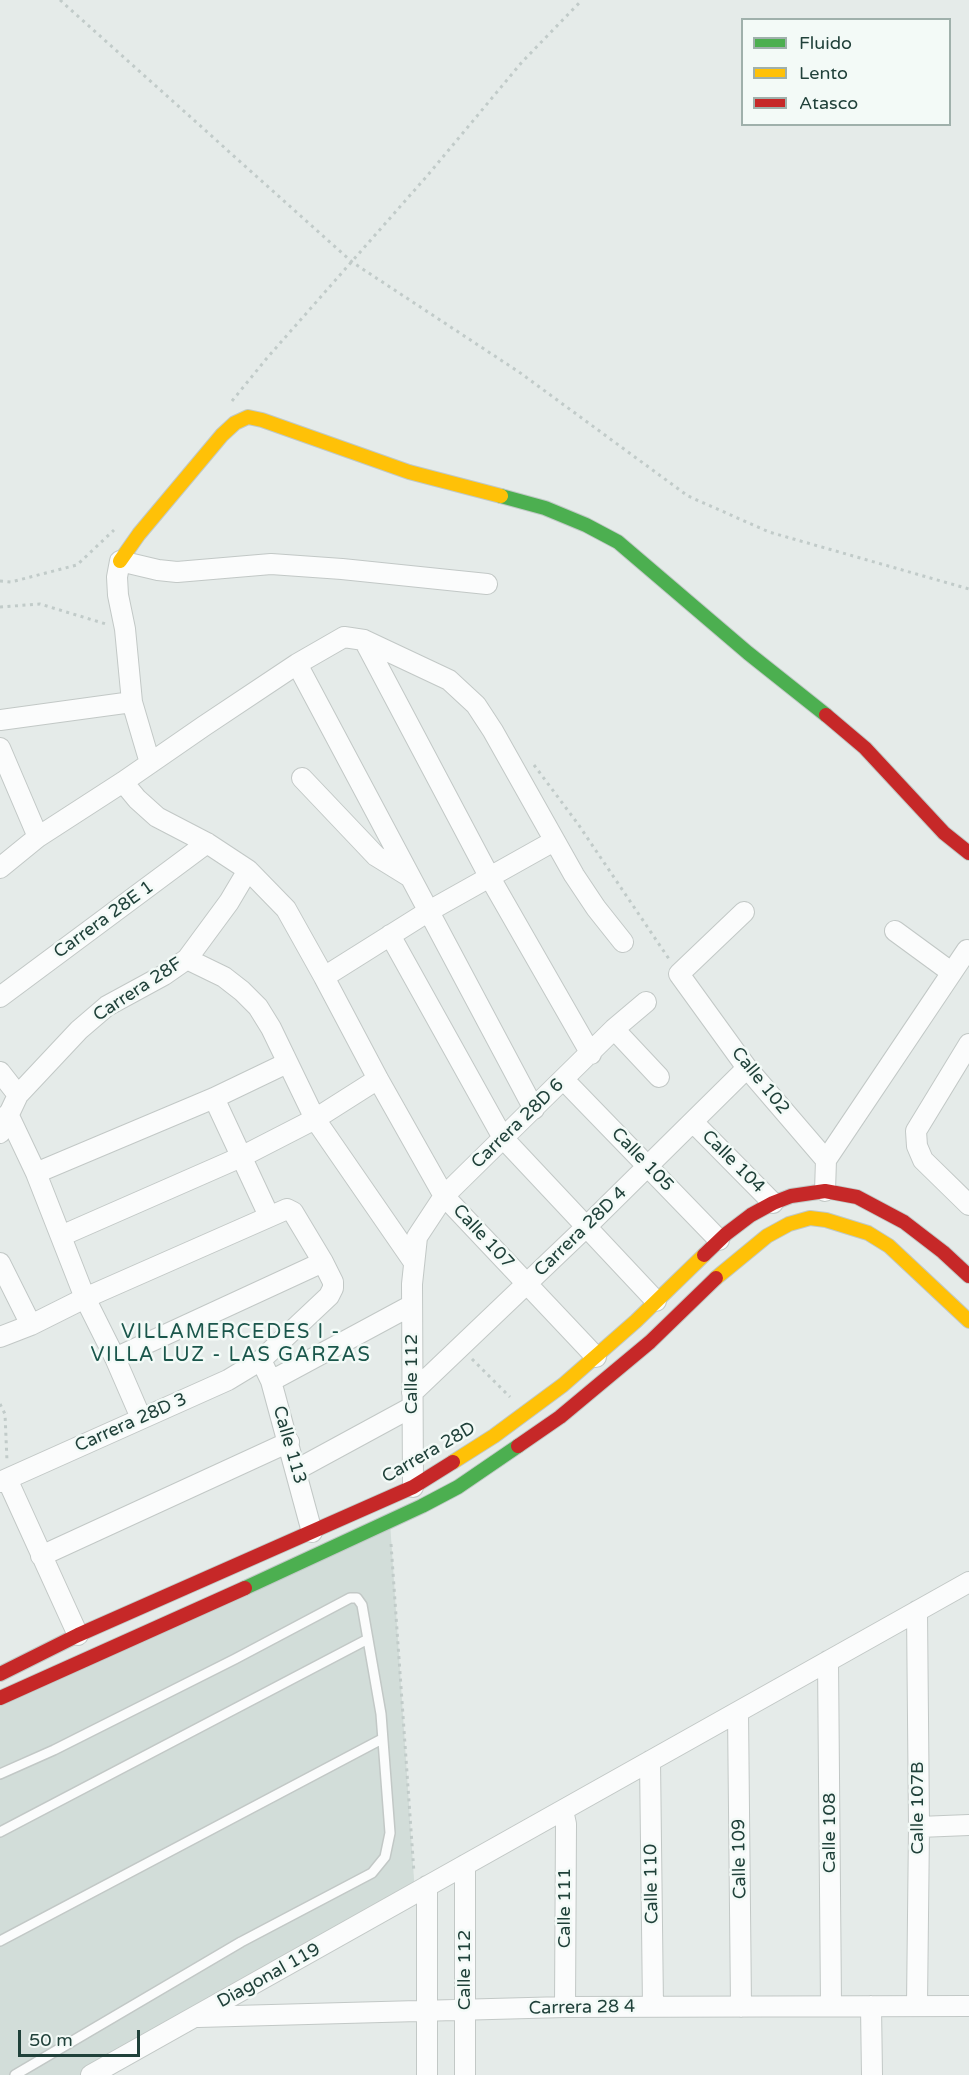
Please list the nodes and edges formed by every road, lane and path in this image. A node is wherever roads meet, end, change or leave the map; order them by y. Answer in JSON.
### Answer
{"nodes":[{"id":1,"x":60,"y":0,"type":"edge"},
{"id":2,"x":582,"y":0,"type":"edge"},
{"id":3,"x":352,"y":262,"type":"junction"},
{"id":4,"x":229,"y":404,"type":"dead end"},
{"id":5,"x":120,"y":524,"type":"dead end"},
{"id":6,"x":120,"y":561,"type":"junction"},
{"id":7,"x":0,"y":581,"type":"edge"},
{"id":8,"x":487,"y":584,"type":"dead end"},
{"id":9,"x":969,"y":589,"type":"edge"},
{"id":10,"x":0,"y":607,"type":"edge"},
{"id":11,"x":125,"y":629,"type":"junction"},
{"id":12,"x":364,"y":640,"type":"junction"},
{"id":13,"x":297,"y":664,"type":"junction"},
{"id":14,"x":132,"y":702,"type":"junction"},
{"id":15,"x":0,"y":720,"type":"edge"},
{"id":16,"x":0,"y":748,"type":"edge"},
{"id":17,"x":529,"y":758,"type":"dead end"},
{"id":18,"x":150,"y":763,"type":"junction"},
{"id":19,"x":302,"y":778,"type":"dead end"},
{"id":20,"x":123,"y":782,"type":"junction"},
{"id":21,"x":38,"y":837,"type":"junction"},
{"id":22,"x":554,"y":841,"type":"junction"},
{"id":23,"x":207,"y":843,"type":"junction"},
{"id":24,"x":969,"y":853,"type":"edge"},
{"id":25,"x":0,"y":868,"type":"edge"},
{"id":26,"x":248,"y":870,"type":"junction"},
{"id":27,"x":489,"y":876,"type":"junction"},
{"id":28,"x":411,"y":878,"type":"junction"},
{"id":29,"x":429,"y":911,"type":"junction"},
{"id":30,"x":744,"y":912,"type":"dead end"},
{"id":31,"x":895,"y":931,"type":"dead end"},
{"id":32,"x":390,"y":935,"type":"junction"},
{"id":33,"x":623,"y":942,"type":"dead end"},
{"id":34,"x":967,"y":950,"type":"dead end"},
{"id":35,"x":187,"y":959,"type":"junction"},
{"id":36,"x":951,"y":972,"type":"junction"},
{"id":37,"x":679,"y":974,"type":"junction"},
{"id":38,"x":324,"y":977,"type":"junction"},
{"id":39,"x":0,"y":997,"type":"edge"},
{"id":40,"x":646,"y":1002,"type":"dead end"},
{"id":41,"x":614,"y":1029,"type":"junction"},
{"id":42,"x":969,"y":1044,"type":"edge"},
{"id":43,"x":591,"y":1054,"type":"junction"},
{"id":44,"x":287,"y":1063,"type":"junction"},
{"id":45,"x":747,"y":1068,"type":"junction"},
{"id":46,"x":0,"y":1072,"type":"edge"},
{"id":47,"x":659,"y":1077,"type":"dead end"},
{"id":48,"x":378,"y":1079,"type":"junction"},
{"id":49,"x":564,"y":1080,"type":"junction"},
{"id":50,"x":18,"y":1095,"type":"junction"},
{"id":51,"x":214,"y":1098,"type":"junction"},
{"id":52,"x":534,"y":1109,"type":"junction"},
{"id":53,"x":8,"y":1114,"type":"junction"},
{"id":54,"x":315,"y":1119,"type":"junction"},
{"id":55,"x":693,"y":1122,"type":"junction"},
{"id":56,"x":0,"y":1133,"type":"edge"},
{"id":57,"x":502,"y":1138,"type":"junction"},
{"id":58,"x":241,"y":1157,"type":"junction"},
{"id":59,"x":826,"y":1160,"type":"junction"},
{"id":60,"x":648,"y":1166,"type":"junction"},
{"id":61,"x":36,"y":1173,"type":"junction"},
{"id":62,"x":825,"y":1191,"type":"junction"},
{"id":63,"x":444,"y":1196,"type":"junction"},
{"id":64,"x":772,"y":1203,"type":"junction"},
{"id":65,"x":969,"y":1204,"type":"edge"},
{"id":66,"x":269,"y":1216,"type":"junction"},
{"id":67,"x":585,"y":1227,"type":"junction"},
{"id":68,"x":61,"y":1236,"type":"junction"},
{"id":69,"x":719,"y":1240,"type":"junction"},
{"id":70,"x":323,"y":1262,"type":"junction"},
{"id":71,"x":413,"y":1262,"type":"junction"},
{"id":72,"x":0,"y":1263,"type":"edge"},
{"id":73,"x":969,"y":1276,"type":"edge"},
{"id":74,"x":526,"y":1284,"type":"junction"},
{"id":75,"x":85,"y":1298,"type":"junction"},
{"id":76,"x":656,"y":1301,"type":"junction"},
{"id":77,"x":412,"y":1305,"type":"junction"},
{"id":78,"x":969,"y":1321,"type":"edge"},
{"id":79,"x":31,"y":1325,"type":"junction"},
{"id":80,"x":0,"y":1337,"type":"edge"},
{"id":81,"x":460,"y":1347,"type":"junction"},
{"id":82,"x":596,"y":1357,"type":"junction"},
{"id":83,"x":115,"y":1358,"type":"junction"},
{"id":84,"x":261,"y":1360,"type":"junction"},
{"id":85,"x":271,"y":1381,"type":"junction"},
{"id":86,"x":412,"y":1400,"type":"junction"},
{"id":87,"x":0,"y":1404,"type":"edge"},
{"id":88,"x":525,"y":1414,"type":"junction"},
{"id":89,"x":141,"y":1418,"type":"junction"},
{"id":90,"x":289,"y":1442,"type":"junction"},
{"id":91,"x":296,"y":1470,"type":"junction"},
{"id":92,"x":4,"y":1480,"type":"edge"},
{"id":93,"x":413,"y":1487,"type":"junction"},
{"id":94,"x":390,"y":1521,"type":"junction"},
{"id":95,"x":312,"y":1532,"type":"junction"},
{"id":96,"x":41,"y":1556,"type":"junction"},
{"id":97,"x":969,"y":1582,"type":"edge"},
{"id":98,"x":918,"y":1611,"type":"junction"},
{"id":99,"x":78,"y":1635,"type":"junction"},
{"id":100,"x":368,"y":1639,"type":"junction"},
{"id":101,"x":828,"y":1660,"type":"junction"},
{"id":102,"x":1,"y":1669,"type":"edge"},
{"id":103,"x":0,"y":1698,"type":"edge"},
{"id":104,"x":738,"y":1712,"type":"junction"},
{"id":105,"x":382,"y":1739,"type":"junction"},
{"id":106,"x":650,"y":1761,"type":"junction"},
{"id":107,"x":0,"y":1774,"type":"edge"},
{"id":108,"x":563,"y":1810,"type":"junction"},
{"id":109,"x":969,"y":1825,"type":"edge"},
{"id":110,"x":919,"y":1827,"type":"junction"},
{"id":111,"x":0,"y":1832,"type":"edge"},
{"id":112,"x":465,"y":1865,"type":"junction"},
{"id":113,"x":421,"y":1890,"type":"junction"},
{"id":114,"x":0,"y":1941,"type":"edge"},
{"id":115,"x":831,"y":2005,"type":"junction"},
{"id":116,"x":871,"y":2006,"type":"junction"},
{"id":117,"x":917,"y":2006,"type":"junction"},
{"id":118,"x":969,"y":2006,"type":"edge"},
{"id":119,"x":565,"y":2007,"type":"junction"},
{"id":120,"x":653,"y":2007,"type":"junction"},
{"id":121,"x":741,"y":2007,"type":"junction"},
{"id":122,"x":466,"y":2010,"type":"junction"},
{"id":123,"x":427,"y":2011,"type":"junction"},
{"id":124,"x":195,"y":2017,"type":"junction"},
{"id":125,"x":15,"y":2075,"type":"edge"},
{"id":126,"x":92,"y":2075,"type":"edge"},
{"id":127,"x":427,"y":2075,"type":"edge"},
{"id":128,"x":465,"y":2075,"type":"edge"},
{"id":129,"x":872,"y":2075,"type":"edge"}],
"edges":[{"from":1,"to":3,"type":"path"},
{"from":2,"to":3,"type":"path"},
{"from":3,"to":4,"type":"path"},
{"from":3,"to":9,"type":"path"},
{"from":5,"to":7,"type":"path"},
{"from":6,"to":8,"type":"street"},
{"from":6,"to":11,"type":"street"},
{"from":6,"to":24,"type":"street"},
{"from":10,"to":11,"type":"path"},
{"from":11,"to":14,"type":"street"},
{"from":12,"to":13,"type":"street"},
{"from":12,"to":22,"type":"street"},
{"from":12,"to":27,"type":"street"},
{"from":13,"to":18,"type":"street"},
{"from":13,"to":28,"type":"street"},
{"from":14,"to":15,"type":"street"},
{"from":14,"to":18,"type":"street"},
{"from":16,"to":21,"type":"street"},
{"from":17,"to":37,"type":"path"},
{"from":18,"to":20,"type":"street"},
{"from":19,"to":28,"type":"street"},
{"from":20,"to":21,"type":"street"},
{"from":20,"to":23,"type":"street","name":"Calle 107"},
{"from":21,"to":25,"type":"street"},
{"from":22,"to":27,"type":"street"},
{"from":22,"to":33,"type":"street"},
{"from":23,"to":26,"type":"street","name":"Calle 107"},
{"from":23,"to":39,"type":"street","name":"Carrera 28E 1"},
{"from":26,"to":35,"type":"street","name":"Carrera 28F"},
{"from":26,"to":38,"type":"street","name":"Calle 107"},
{"from":27,"to":29,"type":"street"},
{"from":27,"to":43,"type":"street"},
{"from":28,"to":29,"type":"street"},
{"from":29,"to":32,"type":"street"},
{"from":29,"to":52,"type":"street"},
{"from":30,"to":37,"type":"street"},
{"from":31,"to":36,"type":"street"},
{"from":32,"to":38,"type":"street"},
{"from":32,"to":57,"type":"street"},
{"from":34,"to":36,"type":"street"},
{"from":35,"to":44,"type":"street"},
{"from":35,"to":50,"type":"street","name":"Carrera 28F"},
{"from":36,"to":59,"type":"street"},
{"from":37,"to":45,"type":"street","name":"Calle 102"},
{"from":38,"to":48,"type":"street","name":"Calle 107"},
{"from":40,"to":41,"type":"street","name":"Carrera 28D 6"},
{"from":41,"to":43,"type":"street","name":"Carrera 28D 6"},
{"from":41,"to":47,"type":"street"},
{"from":42,"to":65,"type":"street"},
{"from":43,"to":49,"type":"street","name":"Carrera 28D 6"},
{"from":44,"to":51,"type":"street"},
{"from":44,"to":54,"type":"street"},
{"from":45,"to":55,"type":"street","name":"Carrera 28D 4"},
{"from":45,"to":59,"type":"street","name":"Calle 102"},
{"from":46,"to":50,"type":"street"},
{"from":48,"to":54,"type":"street"},
{"from":48,"to":63,"type":"street","name":"Calle 107"},
{"from":49,"to":52,"type":"street","name":"Carrera 28D 6"},
{"from":49,"to":60,"type":"street","name":"Calle 105"},
{"from":50,"to":53,"type":"street","name":"Carrera 28F"},
{"from":51,"to":58,"type":"street"},
{"from":51,"to":61,"type":"street"},
{"from":52,"to":57,"type":"street","name":"Carrera 28D 6"},
{"from":53,"to":56,"type":"street","name":"Carrera 28F"},
{"from":53,"to":61,"type":"street"},
{"from":54,"to":58,"type":"street"},
{"from":54,"to":71,"type":"street"},
{"from":55,"to":60,"type":"street","name":"Carrera 28D 4"},
{"from":55,"to":64,"type":"street","name":"Calle 104"},
{"from":57,"to":63,"type":"street","name":"Carrera 28D 6"},
{"from":57,"to":67,"type":"street"},
{"from":58,"to":66,"type":"street"},
{"from":58,"to":68,"type":"street"},
{"from":59,"to":62,"type":"street"},
{"from":60,"to":67,"type":"street","name":"Carrera 28D 4"},
{"from":60,"to":69,"type":"street","name":"Calle 105"},
{"from":61,"to":68,"type":"street"},
{"from":62,"to":64,"type":"street","name":"Carrera 28D"},
{"from":62,"to":73,"type":"street","name":"Carrera 28D"},
{"from":63,"to":71,"type":"street","name":"Carrera 28D 6"},
{"from":63,"to":74,"type":"street","name":"Calle 107"},
{"from":64,"to":69,"type":"street","name":"Carrera 28D"},
{"from":66,"to":70,"type":"street"},
{"from":66,"to":75,"type":"street"},
{"from":67,"to":74,"type":"street","name":"Carrera 28D 4"},
{"from":67,"to":76,"type":"street"},
{"from":68,"to":75,"type":"street"},
{"from":69,"to":76,"type":"street","name":"Carrera 28D"},
{"from":70,"to":83,"type":"street"},
{"from":70,"to":84,"type":"street"},
{"from":71,"to":77,"type":"street","name":"Calle 112"},
{"from":72,"to":79,"type":"street"},
{"from":74,"to":81,"type":"street","name":"Carrera 28D 4"},
{"from":74,"to":82,"type":"street","name":"Calle 107"},
{"from":75,"to":79,"type":"street"},
{"from":75,"to":83,"type":"street"},
{"from":76,"to":82,"type":"street","name":"Carrera 28D"},
{"from":77,"to":85,"type":"street"},
{"from":77,"to":86,"type":"street","name":"Calle 112"},
{"from":78,"to":94,"type":"street"},
{"from":79,"to":80,"type":"street"},
{"from":81,"to":86,"type":"street","name":"Carrera 28D 4"},
{"from":81,"to":88,"type":"path"},
{"from":82,"to":88,"type":"street","name":"Carrera 28D"},
{"from":83,"to":89,"type":"street"},
{"from":84,"to":85,"type":"street","name":"Calle 113"},
{"from":84,"to":89,"type":"street","name":"Carrera 28D 3"},
{"from":85,"to":90,"type":"street","name":"Calle 113"},
{"from":86,"to":91,"type":"street","name":"Carrera 28D 4"},
{"from":86,"to":93,"type":"street","name":"Calle 112"},
{"from":87,"to":92,"type":"path"},
{"from":88,"to":93,"type":"street","name":"Carrera 28D"},
{"from":89,"to":92,"type":"street","name":"Carrera 28D 3"},
{"from":90,"to":91,"type":"street","name":"Calle 113"},
{"from":90,"to":96,"type":"street"},
{"from":91,"to":95,"type":"street","name":"Calle 113"},
{"from":92,"to":96,"type":"street"},
{"from":93,"to":95,"type":"street","name":"Carrera 28D"},
{"from":94,"to":103,"type":"street"},
{"from":94,"to":113,"type":"path"},
{"from":95,"to":99,"type":"street","name":"Carrera 28D"},
{"from":96,"to":99,"type":"street"},
{"from":97,"to":98,"type":"street","name":"Diagonal 119"},
{"from":98,"to":101,"type":"street","name":"Diagonal 119"},
{"from":98,"to":110,"type":"street","name":"Calle 107B"},
{"from":99,"to":102,"type":"street","name":"Carrera 28D"},
{"from":100,"to":105,"type":"lane"},
{"from":100,"to":107,"type":"lane"},
{"from":100,"to":111,"type":"lane"},
{"from":101,"to":104,"type":"street","name":"Diagonal 119"},
{"from":101,"to":115,"type":"street","name":"Calle 108"},
{"from":104,"to":106,"type":"street","name":"Diagonal 119"},
{"from":104,"to":121,"type":"street","name":"Calle 109"},
{"from":105,"to":114,"type":"lane"},
{"from":105,"to":125,"type":"lane"},
{"from":106,"to":108,"type":"street","name":"Diagonal 119"},
{"from":106,"to":120,"type":"street","name":"Calle 110"},
{"from":108,"to":112,"type":"street","name":"Diagonal 119"},
{"from":108,"to":119,"type":"street","name":"Calle 111"},
{"from":109,"to":110,"type":"street"},
{"from":110,"to":117,"type":"street","name":"Calle 107B"},
{"from":112,"to":113,"type":"street","name":"Diagonal 119"},
{"from":112,"to":122,"type":"street","name":"Calle 112"},
{"from":113,"to":123,"type":"street"},
{"from":113,"to":124,"type":"street","name":"Diagonal 119"},
{"from":115,"to":116,"type":"street","name":"Carrera 28 4"},
{"from":115,"to":121,"type":"street","name":"Carrera 28 4"},
{"from":116,"to":117,"type":"street","name":"Carrera 28 4"},
{"from":116,"to":129,"type":"street"},
{"from":117,"to":118,"type":"street","name":"Carrera 28 4"},
{"from":119,"to":120,"type":"street","name":"Carrera 28 4"},
{"from":119,"to":122,"type":"street","name":"Carrera 28 4"},
{"from":120,"to":121,"type":"street","name":"Carrera 28 4"},
{"from":122,"to":123,"type":"street","name":"Carrera 28 4"},
{"from":122,"to":128,"type":"street","name":"Calle 112"},
{"from":123,"to":124,"type":"street","name":"Carrera 28 4"},
{"from":123,"to":127,"type":"street"},
{"from":124,"to":126,"type":"street","name":"Diagonal 119"}]}
